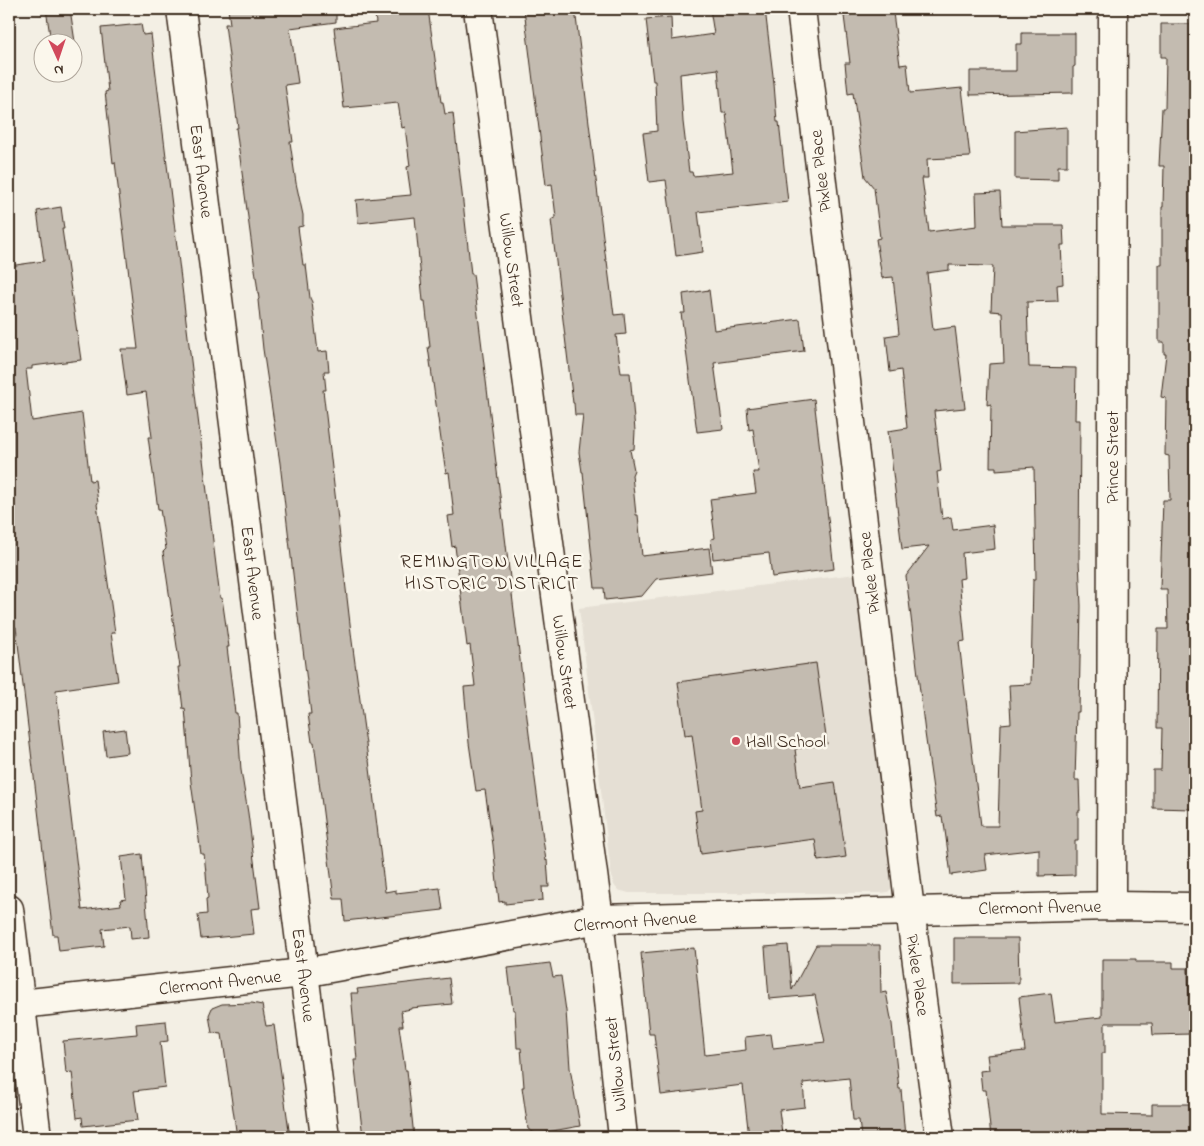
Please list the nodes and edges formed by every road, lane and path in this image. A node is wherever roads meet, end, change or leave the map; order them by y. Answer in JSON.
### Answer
{"nodes":[{"id":1,"x":181,"y":9,"type":"edge"},
{"id":2,"x":478,"y":9,"type":"edge"},
{"id":3,"x":801,"y":9,"type":"edge"},
{"id":4,"x":1113,"y":9,"type":"edge"},
{"id":5,"x":1111,"y":906,"type":"junction"},
{"id":6,"x":1195,"y":907,"type":"edge"},
{"id":7,"x":9,"y":909,"type":"edge"},
{"id":8,"x":910,"y":910,"type":"junction"},
{"id":9,"x":599,"y":919,"type":"junction"},
{"id":10,"x":303,"y":973,"type":"junction"},
{"id":11,"x":21,"y":1004,"type":"junction"},
{"id":12,"x":37,"y":1137,"type":"edge"},
{"id":13,"x":325,"y":1137,"type":"edge"},
{"id":14,"x":623,"y":1137,"type":"edge"},
{"id":15,"x":940,"y":1137,"type":"edge"}],
"edges":[{"from":1,"to":10,"type":"street","name":"East Avenue"},
{"from":2,"to":9,"type":"street","name":"Willow Street"},
{"from":3,"to":8,"type":"street","name":"Pixlee Place"},
{"from":4,"to":5,"type":"street","name":"Prince Street"},
{"from":5,"to":6,"type":"street","name":"Clermont Avenue"},
{"from":5,"to":8,"type":"street","name":"Clermont Avenue"},
{"from":7,"to":11,"type":"street"},
{"from":8,"to":9,"type":"street","name":"Clermont Avenue"},
{"from":8,"to":15,"type":"street","name":"Pixlee Place"},
{"from":9,"to":10,"type":"street","name":"Clermont Avenue"},
{"from":9,"to":14,"type":"street","name":"Willow Street"},
{"from":10,"to":11,"type":"street","name":"Clermont Avenue"},
{"from":10,"to":13,"type":"street","name":"East Avenue"},
{"from":11,"to":12,"type":"street"}]}
